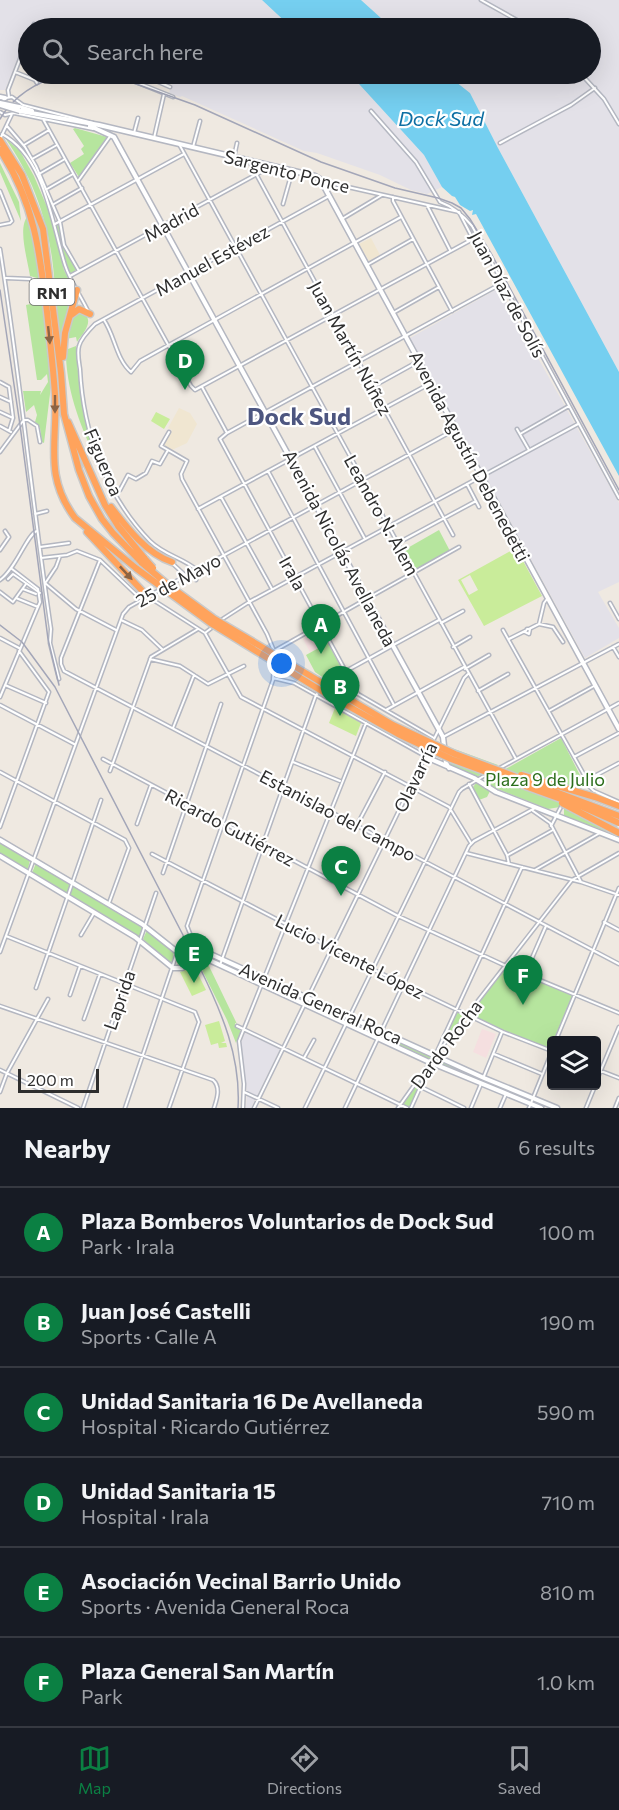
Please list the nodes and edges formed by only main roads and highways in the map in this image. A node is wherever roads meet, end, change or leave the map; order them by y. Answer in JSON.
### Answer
{"nodes":[{"id":1,"x":0,"y":104,"type":"edge"},
{"id":2,"x":100,"y":128,"type":"junction"},
{"id":3,"x":117,"y":130,"type":"junction"},
{"id":4,"x":113,"y":136,"type":"junction"},
{"id":5,"x":1,"y":138,"type":"edge"},
{"id":6,"x":0,"y":150,"type":"edge"},
{"id":7,"x":322,"y":183,"type":"joint"},
{"id":8,"x":35,"y":214,"type":"junction"},
{"id":9,"x":77,"y":290,"type":"road end"},
{"id":10,"x":70,"y":315,"type":"junction"},
{"id":11,"x":90,"y":315,"type":"road end"},
{"id":12,"x":61,"y":373,"type":"junction"},
{"id":13,"x":64,"y":414,"type":"junction"},
{"id":14,"x":99,"y":491,"type":"junction"},
{"id":15,"x":75,"y":518,"type":"junction"},
{"id":16,"x":144,"y":561,"type":"junction"},
{"id":17,"x":172,"y":562,"type":"road end"},
{"id":18,"x":145,"y":598,"type":"road end"},
{"id":19,"x":619,"y":731,"type":"edge"},
{"id":20,"x":426,"y":757,"type":"road end"},
{"id":21,"x":449,"y":768,"type":"junction"},
{"id":22,"x":517,"y":774,"type":"junction"},
{"id":23,"x":526,"y":787,"type":"junction"},
{"id":24,"x":619,"y":804,"type":"edge"},
{"id":25,"x":619,"y":814,"type":"edge"},
{"id":26,"x":619,"y":823,"type":"edge"},
{"id":27,"x":619,"y":833,"type":"edge"},
{"id":28,"x":0,"y":840,"type":"edge"},
{"id":29,"x":619,"y":840,"type":"edge"},
{"id":30,"x":0,"y":856,"type":"edge"},
{"id":31,"x":530,"y":1106,"type":"edge"},
{"id":32,"x":541,"y":1108,"type":"edge"},
{"id":33,"x":557,"y":1108,"type":"edge"}],
"edges":[{"from":1,"to":2,"type":"main road","bridge":true},
{"from":2,"to":3,"type":"main road","name":"Sargento Ponce"},
{"from":2,"to":4,"type":"main road"},
{"from":3,"to":4,"type":"main road"},
{"from":3,"to":7,"type":"main road","name":"Sargento Ponce"},
{"from":4,"to":21,"type":"main road","name":"Avenida Nicolás Avellaneda"},
{"from":5,"to":8,"type":"highway","number":"RN1"},
{"from":6,"to":8,"type":"highway","number":"RN1"},
{"from":7,"to":19,"type":"main road","name":"Avenida Agustín Debenedetti"},
{"from":8,"to":12,"type":"highway","number":"RN1"},
{"from":8,"to":15,"type":"highway","number":"RN1","one_way":true},
{"from":9,"to":10,"type":"highway"},
{"from":10,"to":11,"type":"highway"},
{"from":10,"to":12,"type":"highway"},
{"from":12,"to":13,"type":"highway","number":"RN1"},
{"from":13,"to":14,"type":"highway"},
{"from":13,"to":16,"type":"highway","number":"RN1"},
{"from":14,"to":16,"type":"highway"},
{"from":14,"to":17,"type":"highway"},
{"from":15,"to":18,"type":"highway","one_way":true},
{"from":15,"to":23,"type":"highway","number":"RN1","bridge":true},
{"from":16,"to":22,"type":"highway","bridge":true},
{"from":16,"to":25,"type":"highway","number":"RN1","bridge":true},
{"from":20,"to":21,"type":"main road"},
{"from":21,"to":29,"type":"main road"},
{"from":22,"to":24,"type":"highway","bridge":true},
{"from":22,"to":25,"type":"highway","bridge":true},
{"from":23,"to":26,"type":"highway","number":"RN1","bridge":true},
{"from":23,"to":27,"type":"highway","bridge":true},
{"from":28,"to":33,"type":"main road","name":"Avenida General Roca"},
{"from":30,"to":31,"type":"main road","name":"Avenida General Roca"},
{"from":31,"to":32,"type":"main road","name":"Avenida General Roca"}]}
